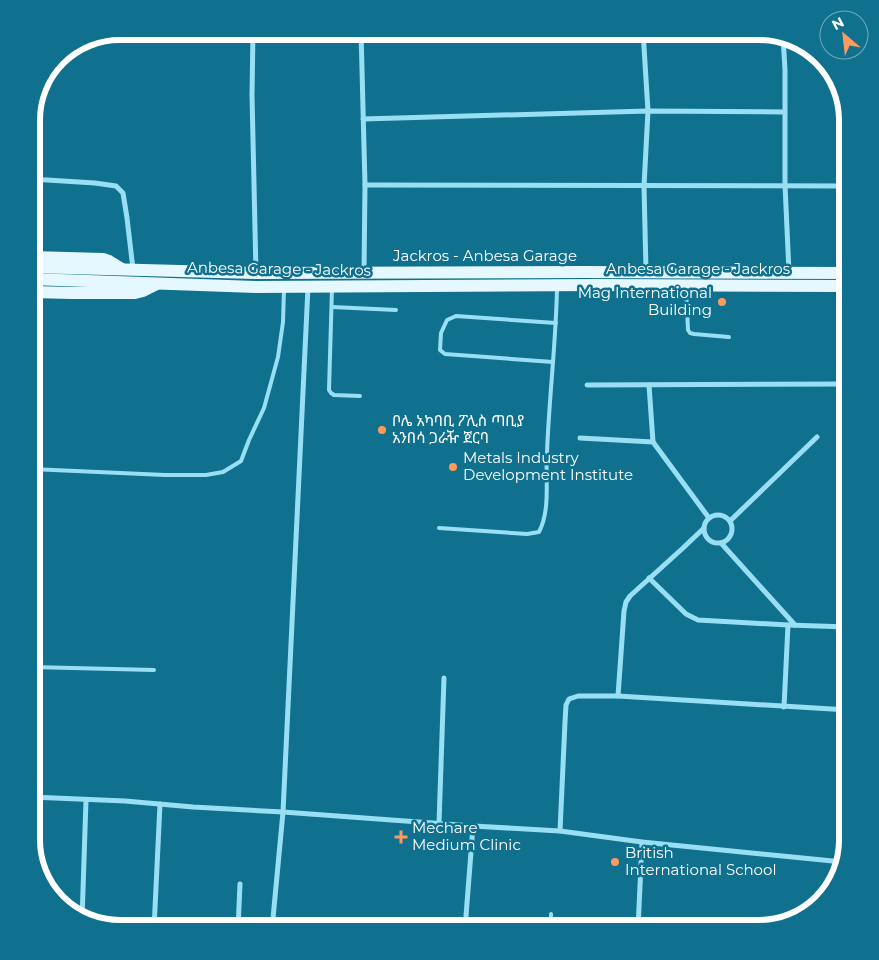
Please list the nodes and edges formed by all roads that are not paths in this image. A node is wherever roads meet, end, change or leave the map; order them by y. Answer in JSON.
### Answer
{"nodes":[{"id":1,"x":253,"y":40,"type":"edge"},
{"id":2,"x":361,"y":40,"type":"edge"},
{"id":3,"x":644,"y":40,"type":"edge"},
{"id":4,"x":783,"y":44,"type":"edge"},
{"id":5,"x":648,"y":111,"type":"junction"},
{"id":6,"x":784,"y":112,"type":"junction"},
{"id":7,"x":363,"y":119,"type":"junction"},
{"id":8,"x":40,"y":180,"type":"edge"},
{"id":9,"x":365,"y":185,"type":"junction"},
{"id":10,"x":786,"y":185,"type":"junction"},
{"id":11,"x":644,"y":186,"type":"junction"},
{"id":12,"x":839,"y":186,"type":"edge"},
{"id":13,"x":40,"y":257,"type":"edge"},
{"id":14,"x":40,"y":267,"type":"edge"},
{"id":15,"x":646,"y":272,"type":"junction"},
{"id":16,"x":256,"y":273,"type":"junction"},
{"id":17,"x":364,"y":273,"type":"junction"},
{"id":18,"x":500,"y":273,"type":"junction"},
{"id":19,"x":788,"y":273,"type":"junction"},
{"id":20,"x":839,"y":273,"type":"edge"},
{"id":21,"x":129,"y":274,"type":"junction"},
{"id":22,"x":40,"y":279,"type":"edge"},
{"id":23,"x":159,"y":282,"type":"junction"},
{"id":24,"x":686,"y":285,"type":"junction"},
{"id":25,"x":284,"y":286,"type":"junction"},
{"id":26,"x":308,"y":286,"type":"junction"},
{"id":27,"x":332,"y":286,"type":"junction"},
{"id":28,"x":500,"y":286,"type":"junction"},
{"id":29,"x":558,"y":286,"type":"junction"},
{"id":30,"x":839,"y":286,"type":"edge"},
{"id":31,"x":256,"y":287,"type":"junction"},
{"id":32,"x":40,"y":292,"type":"edge"},
{"id":33,"x":332,"y":307,"type":"junction"},
{"id":34,"x":396,"y":310,"type":"dead end"},
{"id":35,"x":556,"y":323,"type":"junction"},
{"id":36,"x":729,"y":336,"type":"dead end"},
{"id":37,"x":553,"y":362,"type":"junction"},
{"id":38,"x":839,"y":384,"type":"edge"},
{"id":39,"x":587,"y":385,"type":"dead end"},
{"id":40,"x":649,"y":385,"type":"junction"},
{"id":41,"x":360,"y":396,"type":"dead end"},
{"id":42,"x":817,"y":437,"type":"dead end"},
{"id":43,"x":580,"y":438,"type":"dead end"},
{"id":44,"x":653,"y":442,"type":"junction"},
{"id":45,"x":40,"y":469,"type":"edge"},
{"id":46,"x":709,"y":518,"type":"junction"},
{"id":47,"x":730,"y":521,"type":"junction"},
{"id":48,"x":439,"y":528,"type":"dead end"},
{"id":49,"x":704,"y":528,"type":"junction"},
{"id":50,"x":721,"y":543,"type":"junction"},
{"id":51,"x":649,"y":578,"type":"junction"},
{"id":52,"x":788,"y":625,"type":"junction"},
{"id":53,"x":795,"y":625,"type":"junction"},
{"id":54,"x":839,"y":627,"type":"edge"},
{"id":55,"x":40,"y":667,"type":"edge"},
{"id":56,"x":154,"y":670,"type":"dead end"},
{"id":57,"x":444,"y":678,"type":"dead end"},
{"id":58,"x":618,"y":696,"type":"junction"},
{"id":59,"x":784,"y":707,"type":"junction"},
{"id":60,"x":839,"y":710,"type":"edge"},
{"id":61,"x":40,"y":797,"type":"edge"},
{"id":62,"x":86,"y":800,"type":"junction"},
{"id":63,"x":160,"y":804,"type":"junction"},
{"id":64,"x":283,"y":812,"type":"junction"},
{"id":65,"x":439,"y":823,"type":"junction"},
{"id":66,"x":472,"y":826,"type":"junction"},
{"id":67,"x":560,"y":831,"type":"junction"},
{"id":68,"x":642,"y":842,"type":"junction"},
{"id":69,"x":836,"y":861,"type":"edge"},
{"id":70,"x":240,"y":884,"type":"dead end"},
{"id":71,"x":82,"y":910,"type":"edge"},
{"id":72,"x":551,"y":914,"type":"dead end"},
{"id":73,"x":154,"y":920,"type":"edge"},
{"id":74,"x":238,"y":920,"type":"edge"},
{"id":75,"x":273,"y":920,"type":"edge"},
{"id":76,"x":466,"y":920,"type":"edge"},
{"id":77,"x":551,"y":920,"type":"edge"},
{"id":78,"x":638,"y":920,"type":"edge"}],
"edges":[{"from":1,"to":16,"type":"street"},
{"from":2,"to":7,"type":"street"},
{"from":3,"to":5,"type":"street"},
{"from":4,"to":6,"type":"street"},
{"from":5,"to":6,"type":"street"},
{"from":5,"to":7,"type":"street"},
{"from":5,"to":11,"type":"street"},
{"from":6,"to":10,"type":"street"},
{"from":7,"to":9,"type":"street"},
{"from":8,"to":21,"type":"street"},
{"from":9,"to":11,"type":"street"},
{"from":9,"to":17,"type":"street"},
{"from":10,"to":11,"type":"street"},
{"from":10,"to":12,"type":"street"},
{"from":10,"to":19,"type":"street"},
{"from":11,"to":15,"type":"street"},
{"from":13,"to":21,"type":"main road"},
{"from":14,"to":21,"type":"main road"},
{"from":15,"to":18,"type":"main road","name":"Jackros - Anbesa Garage"},
{"from":15,"to":19,"type":"main road","name":"Jackros - Anbesa Garage"},
{"from":16,"to":17,"type":"main road","name":"Jackros - Anbesa Garage"},
{"from":16,"to":21,"type":"main road","name":"Jackros - Anbesa Garage"},
{"from":16,"to":31,"type":"street"},
{"from":17,"to":18,"type":"main road","name":"Jackros - Anbesa Garage"},
{"from":18,"to":28,"type":"main road"},
{"from":19,"to":20,"type":"main road","name":"Jackros - Anbesa Garage"},
{"from":21,"to":22,"type":"main road"},
{"from":21,"to":23,"type":"main road","name":"Anbesa Garage - Jackros"},
{"from":23,"to":31,"type":"main road","name":"Anbesa Garage - Jackros"},
{"from":23,"to":32,"type":"main road"},
{"from":24,"to":29,"type":"main road","name":"Anbesa Garage - Jackros"},
{"from":24,"to":30,"type":"main road","name":"Anbesa Garage - Jackros"},
{"from":24,"to":36,"type":"lane"},
{"from":25,"to":26,"type":"main road","name":"Anbesa Garage - Jackros"},
{"from":25,"to":31,"type":"main road","name":"Anbesa Garage - Jackros"},
{"from":25,"to":45,"type":"lane"},
{"from":26,"to":27,"type":"main road","name":"Anbesa Garage - Jackros"},
{"from":26,"to":64,"type":"street"},
{"from":27,"to":28,"type":"main road","name":"Anbesa Garage - Jackros"},
{"from":27,"to":33,"type":"lane"},
{"from":28,"to":29,"type":"main road","name":"Anbesa Garage - Jackros"},
{"from":29,"to":35,"type":"lane"},
{"from":33,"to":34,"type":"lane"},
{"from":33,"to":41,"type":"lane"},
{"from":35,"to":37,"type":"lane"},
{"from":35,"to":37,"type":"lane"},
{"from":37,"to":48,"type":"lane"},
{"from":38,"to":40,"type":"street"},
{"from":39,"to":40,"type":"street"},
{"from":40,"to":44,"type":"street"},
{"from":42,"to":47,"type":"street"},
{"from":43,"to":44,"type":"street"},
{"from":44,"to":46,"type":"street"},
{"from":46,"to":47,"type":"street"},
{"from":46,"to":49,"type":"street"},
{"from":47,"to":50,"type":"street"},
{"from":49,"to":50,"type":"street"},
{"from":49,"to":51,"type":"street"},
{"from":50,"to":53,"type":"street"},
{"from":51,"to":52,"type":"street"},
{"from":51,"to":58,"type":"street"},
{"from":52,"to":53,"type":"street"},
{"from":52,"to":59,"type":"street"},
{"from":53,"to":54,"type":"street"},
{"from":55,"to":56,"type":"lane"},
{"from":57,"to":65,"type":"street"},
{"from":58,"to":59,"type":"street"},
{"from":58,"to":67,"type":"street"},
{"from":59,"to":60,"type":"street"},
{"from":61,"to":62,"type":"street"},
{"from":62,"to":63,"type":"street"},
{"from":62,"to":71,"type":"street"},
{"from":63,"to":64,"type":"street"},
{"from":63,"to":73,"type":"street"},
{"from":64,"to":65,"type":"street"},
{"from":64,"to":75,"type":"street"},
{"from":65,"to":66,"type":"street"},
{"from":66,"to":67,"type":"street"},
{"from":66,"to":76,"type":"street"},
{"from":67,"to":68,"type":"street"},
{"from":68,"to":69,"type":"street"},
{"from":68,"to":78,"type":"street"},
{"from":70,"to":74,"type":"street"},
{"from":72,"to":77,"type":"lane"}]}
